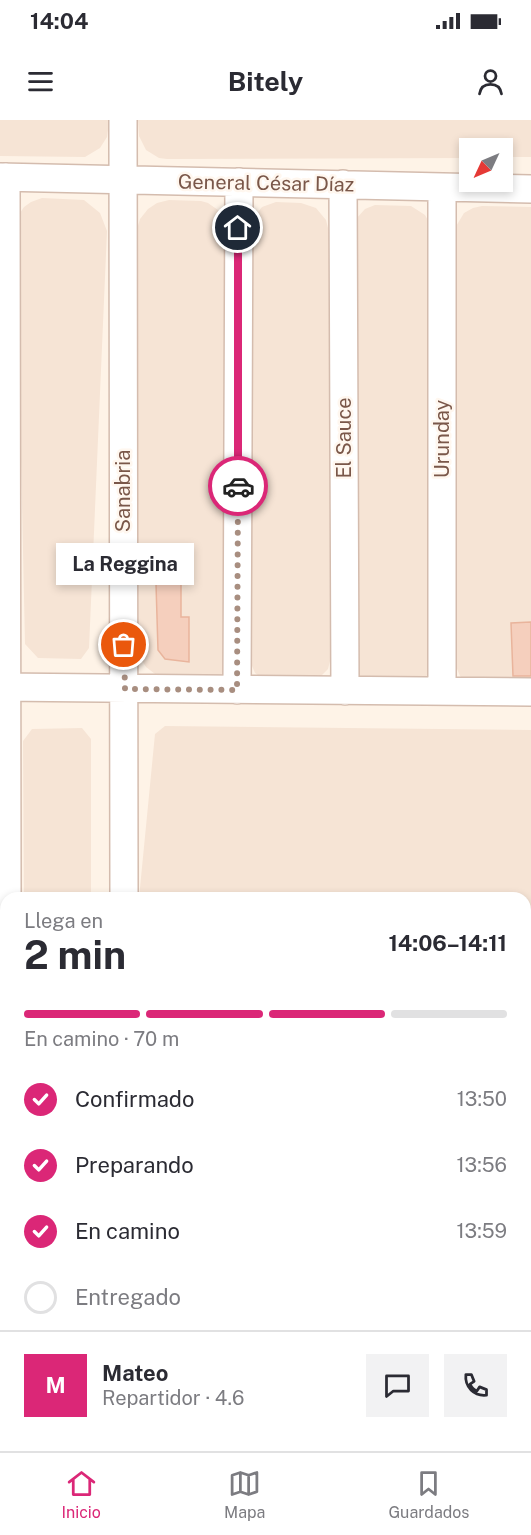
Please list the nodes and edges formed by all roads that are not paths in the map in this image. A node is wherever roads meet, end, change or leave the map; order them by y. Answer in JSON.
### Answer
{"nodes":[{"id":1,"x":123,"y":120,"type":"edge"},
{"id":2,"x":3,"y":177,"type":"edge"},
{"id":3,"x":123,"y":180,"type":"junction"},
{"id":4,"x":239,"y":182,"type":"junction"},
{"id":5,"x":343,"y":184,"type":"junction"},
{"id":6,"x":442,"y":187,"type":"junction"},
{"id":7,"x":531,"y":189,"type":"edge"},
{"id":8,"x":4,"y":687,"type":"edge"},
{"id":9,"x":125,"y":689,"type":"junction"},
{"id":10,"x":237,"y":690,"type":"junction"},
{"id":11,"x":345,"y":691,"type":"junction"},
{"id":12,"x":442,"y":691,"type":"junction"},
{"id":13,"x":531,"y":692,"type":"edge"},
{"id":14,"x":7,"y":892,"type":"edge"},
{"id":15,"x":124,"y":892,"type":"edge"}],
"edges":[{"from":1,"to":3,"type":"street","name":"Sanabria"},
{"from":2,"to":3,"type":"street","name":"General César Díaz"},
{"from":2,"to":8,"type":"street"},
{"from":3,"to":4,"type":"street","name":"General César Díaz"},
{"from":3,"to":9,"type":"street","name":"Sanabria"},
{"from":4,"to":5,"type":"street","name":"General César Díaz"},
{"from":4,"to":10,"type":"street"},
{"from":5,"to":6,"type":"street","name":"General César Díaz"},
{"from":5,"to":11,"type":"street","name":"El Sauce"},
{"from":6,"to":7,"type":"street","name":"General César Díaz"},
{"from":6,"to":12,"type":"street","name":"Urunday"},
{"from":8,"to":9,"type":"street"},
{"from":8,"to":14,"type":"street"},
{"from":9,"to":10,"type":"street"},
{"from":9,"to":15,"type":"street","name":"Sanabria"},
{"from":10,"to":11,"type":"street"},
{"from":11,"to":12,"type":"street"},
{"from":12,"to":13,"type":"street"}]}
